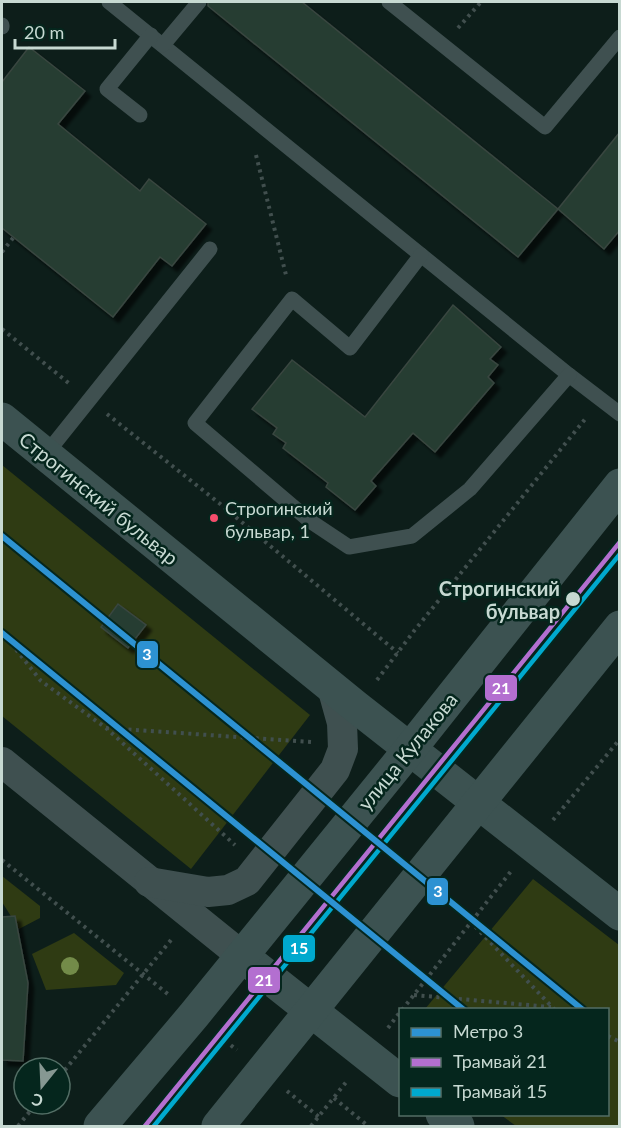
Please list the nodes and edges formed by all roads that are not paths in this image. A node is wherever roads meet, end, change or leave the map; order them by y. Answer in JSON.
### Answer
{"nodes":[{"id":1,"x":109,"y":2,"type":"edge"},
{"id":2,"x":199,"y":2,"type":"edge"},
{"id":3,"x":389,"y":2,"type":"edge"},
{"id":4,"x":620,"y":37,"type":"edge"},
{"id":5,"x":157,"y":40,"type":"junction"},
{"id":6,"x":140,"y":115,"type":"dead end"},
{"id":7,"x":210,"y":249,"type":"dead end"},
{"id":8,"x":421,"y":255,"type":"junction"},
{"id":9,"x":569,"y":375,"type":"junction"},
{"id":10,"x":618,"y":412,"type":"edge"},
{"id":11,"x":2,"y":418,"type":"edge"},
{"id":12,"x":46,"y":454,"type":"junction"},
{"id":13,"x":620,"y":485,"type":"edge"},
{"id":14,"x":620,"y":627,"type":"edge"},
{"id":15,"x":332,"y":687,"type":"junction"},
{"id":16,"x":410,"y":749,"type":"junction"},
{"id":17,"x":2,"y":762,"type":"edge"},
{"id":18,"x":478,"y":802,"type":"junction"},
{"id":19,"x":149,"y":882,"type":"junction"},
{"id":20,"x":620,"y":914,"type":"edge"},
{"id":21,"x":242,"y":956,"type":"junction"},
{"id":22,"x":312,"y":1011,"type":"junction"},
{"id":23,"x":399,"y":1081,"type":"edge"},
{"id":24,"x":445,"y":1116,"type":"edge"},
{"id":25,"x":100,"y":1126,"type":"edge"},
{"id":26,"x":218,"y":1126,"type":"edge"},
{"id":27,"x":458,"y":1126,"type":"edge"}],
"edges":[{"from":1,"to":5,"type":"lane"},
{"from":2,"to":5,"type":"lane"},
{"from":3,"to":4,"type":"lane"},
{"from":5,"to":6,"type":"lane"},
{"from":5,"to":8,"type":"lane"},
{"from":7,"to":12,"type":"lane"},
{"from":8,"to":9,"type":"lane"},
{"from":8,"to":9,"type":"lane"},
{"from":9,"to":10,"type":"lane"},
{"from":11,"to":12,"type":"main road","name":"Строгинский бульвар"},
{"from":12,"to":15,"type":"main road","name":"Строгинский бульвар"},
{"from":13,"to":16,"type":"main road","name":"улица Кулакова"},
{"from":14,"to":18,"type":"main road"},
{"from":15,"to":16,"type":"main road","name":"Строгинский бульвар"},
{"from":15,"to":19,"type":"street"},
{"from":16,"to":18,"type":"main road","name":"Строгинский бульвар"},
{"from":16,"to":21,"type":"main road","name":"улица Кулакова"},
{"from":17,"to":19,"type":"street"},
{"from":18,"to":20,"type":"main road","name":"Строгинский бульвар"},
{"from":18,"to":22,"type":"main road"},
{"from":19,"to":21,"type":"street"},
{"from":21,"to":22,"type":"main road"},
{"from":21,"to":25,"type":"main road","name":"улица Кулакова"},
{"from":22,"to":23,"type":"main road"},
{"from":22,"to":26,"type":"main road"},
{"from":24,"to":27,"type":"main road"}]}
